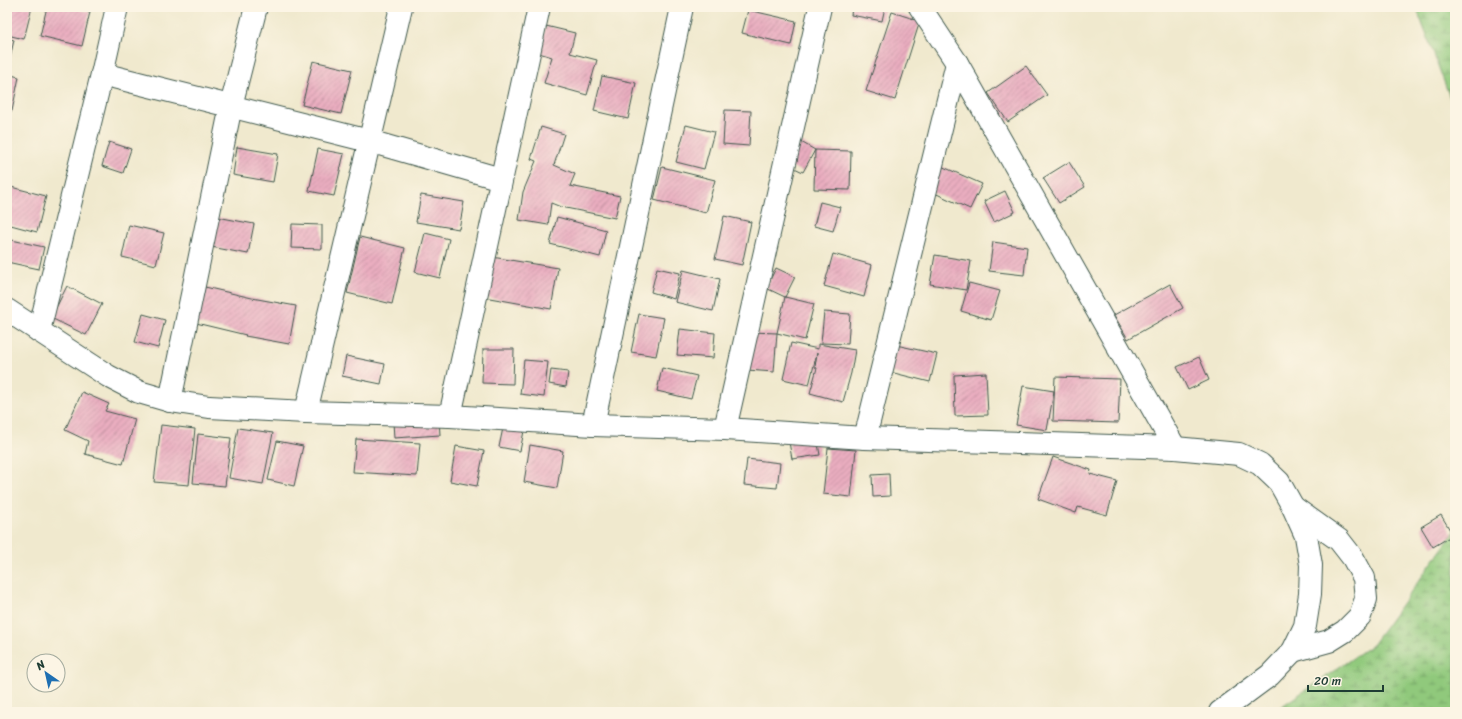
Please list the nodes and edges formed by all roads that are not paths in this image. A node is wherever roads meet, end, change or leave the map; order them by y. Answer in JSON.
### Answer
{"nodes":[{"id":1,"x":117,"y":7,"type":"edge"},
{"id":2,"x":256,"y":7,"type":"edge"},
{"id":3,"x":401,"y":7,"type":"edge"},
{"id":4,"x":539,"y":7,"type":"edge"},
{"id":5,"x":682,"y":7,"type":"edge"},
{"id":6,"x":820,"y":7,"type":"edge"},
{"id":7,"x":920,"y":7,"type":"edge"},
{"id":8,"x":957,"y":63,"type":"junction"},
{"id":9,"x":102,"y":74,"type":"junction"},
{"id":10,"x":231,"y":106,"type":"junction"},
{"id":11,"x":369,"y":141,"type":"junction"},
{"id":12,"x":502,"y":179,"type":"junction"},
{"id":13,"x":7,"y":310,"type":"edge"},
{"id":14,"x":40,"y":331,"type":"junction"},
{"id":15,"x":170,"y":401,"type":"junction"},
{"id":16,"x":306,"y":412,"type":"junction"},
{"id":17,"x":450,"y":416,"type":"junction"},
{"id":18,"x":592,"y":425,"type":"junction"},
{"id":19,"x":725,"y":429,"type":"junction"},
{"id":20,"x":865,"y":438,"type":"junction"},
{"id":21,"x":1175,"y":448,"type":"junction"},
{"id":22,"x":1293,"y":507,"type":"junction"},
{"id":23,"x":1293,"y":652,"type":"junction"},
{"id":24,"x":1220,"y":712,"type":"edge"}],
"edges":[{"from":1,"to":9,"type":"street"},
{"from":2,"to":10,"type":"street"},
{"from":3,"to":11,"type":"street"},
{"from":4,"to":12,"type":"street"},
{"from":5,"to":18,"type":"street"},
{"from":6,"to":19,"type":"street"},
{"from":7,"to":8,"type":"street"},
{"from":8,"to":20,"type":"street"},
{"from":8,"to":21,"type":"street"},
{"from":9,"to":10,"type":"street"},
{"from":9,"to":14,"type":"street"},
{"from":10,"to":11,"type":"street"},
{"from":10,"to":15,"type":"street"},
{"from":11,"to":12,"type":"street"},
{"from":11,"to":16,"type":"street"},
{"from":12,"to":17,"type":"street"},
{"from":13,"to":14,"type":"street"},
{"from":14,"to":15,"type":"street"},
{"from":15,"to":16,"type":"street"},
{"from":16,"to":17,"type":"street"},
{"from":17,"to":18,"type":"street"},
{"from":18,"to":19,"type":"street"},
{"from":19,"to":20,"type":"street"},
{"from":20,"to":21,"type":"street"},
{"from":21,"to":22,"type":"street"},
{"from":22,"to":23,"type":"street"},
{"from":22,"to":23,"type":"street"},
{"from":23,"to":24,"type":"street"}]}
